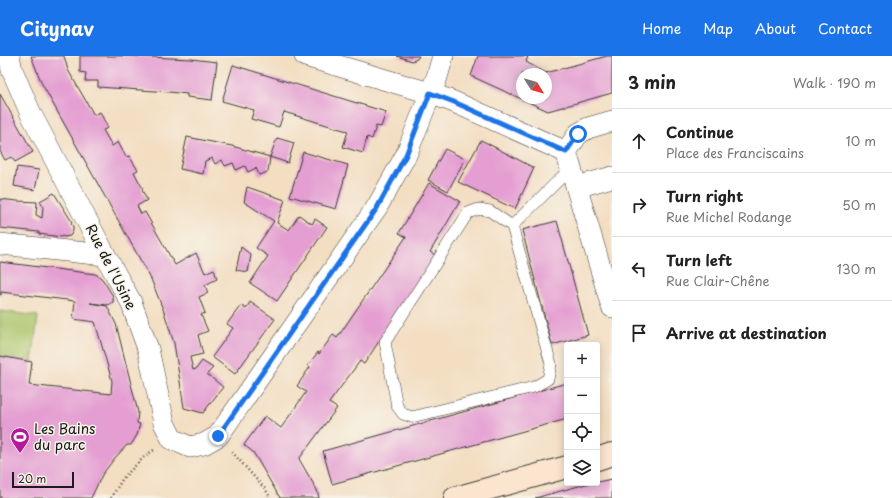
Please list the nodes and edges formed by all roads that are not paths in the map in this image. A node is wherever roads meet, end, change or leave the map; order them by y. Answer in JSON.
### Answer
{"nodes":[{"id":1,"x":8,"y":56,"type":"edge"},
{"id":2,"x":305,"y":56,"type":"edge"},
{"id":3,"x":443,"y":56,"type":"edge"},
{"id":4,"x":430,"y":93,"type":"junction"},
{"id":5,"x":612,"y":121,"type":"edge"},
{"id":6,"x":571,"y":169,"type":"junction"},
{"id":7,"x":612,"y":177,"type":"edge"},
{"id":8,"x":512,"y":226,"type":"junction"},
{"id":9,"x":0,"y":244,"type":"edge"},
{"id":10,"x":105,"y":255,"type":"junction"},
{"id":11,"x":612,"y":307,"type":"edge"},
{"id":12,"x":612,"y":454,"type":"edge"},
{"id":13,"x":600,"y":457,"type":"edge"},
{"id":14,"x":564,"y":468,"type":"edge"},
{"id":15,"x":455,"y":498,"type":"edge"}],
"edges":[{"from":1,"to":10,"type":"street","name":"Rue de l'Usine"},
{"from":2,"to":4,"type":"street"},
{"from":3,"to":4,"type":"street"},
{"from":4,"to":6,"type":"street"},
{"from":4,"to":10,"type":"street","name":"Rue de l'Usine"},
{"from":5,"to":6,"type":"street"},
{"from":6,"to":7,"type":"street"},
{"from":6,"to":8,"type":"lane"},
{"from":6,"to":11,"type":"street"},
{"from":8,"to":8,"type":"lane"},
{"from":9,"to":10,"type":"street"},
{"from":12,"to":13,"type":"street"},
{"from":14,"to":15,"type":"street"}]}
